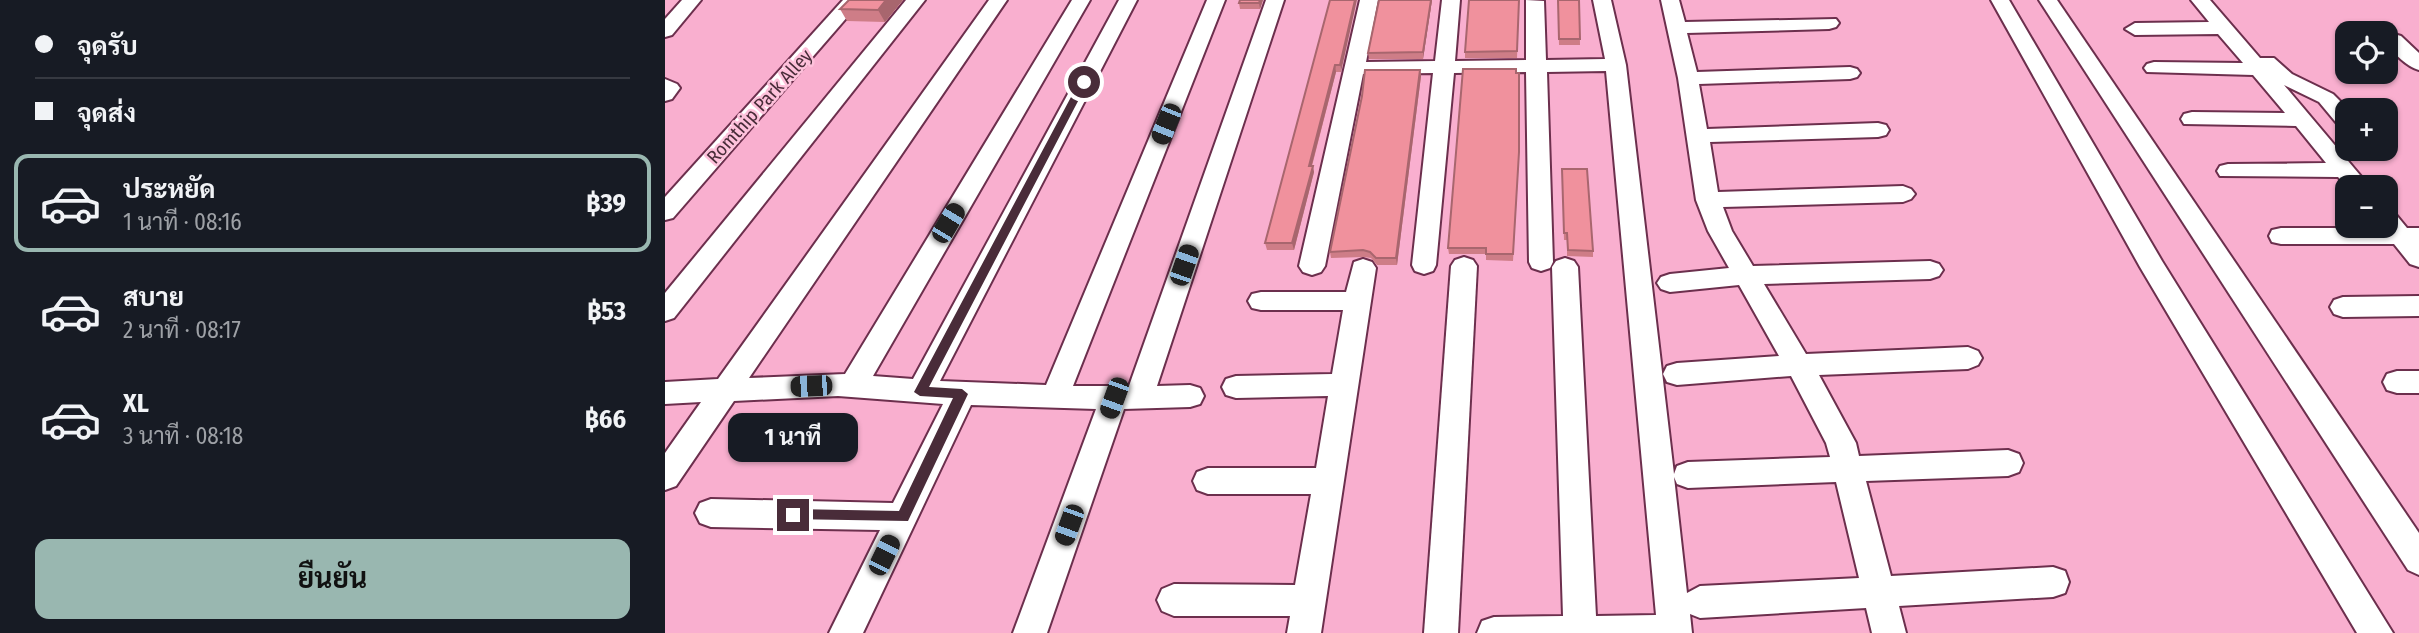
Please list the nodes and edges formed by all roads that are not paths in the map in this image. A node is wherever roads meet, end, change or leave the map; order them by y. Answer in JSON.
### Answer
{"nodes":[{"id":1,"x":692,"y":0,"type":"edge"},
{"id":2,"x":853,"y":0,"type":"edge"},
{"id":3,"x":916,"y":0,"type":"edge"},
{"id":4,"x":998,"y":0,"type":"edge"},
{"id":5,"x":1081,"y":0,"type":"edge"},
{"id":6,"x":1128,"y":0,"type":"edge"},
{"id":7,"x":1216,"y":0,"type":"edge"},
{"id":8,"x":1275,"y":0,"type":"edge"},
{"id":9,"x":1369,"y":0,"type":"edge"},
{"id":10,"x":1451,"y":0,"type":"edge"},
{"id":11,"x":1602,"y":0,"type":"edge"},
{"id":12,"x":1670,"y":0,"type":"edge"},
{"id":13,"x":2000,"y":0,"type":"edge"},
{"id":14,"x":2048,"y":0,"type":"edge"},
{"id":15,"x":2200,"y":0,"type":"edge"},
{"id":16,"x":2213,"y":0,"type":"edge"},
{"id":17,"x":1535,"y":1,"type":"edge"},
{"id":18,"x":1829,"y":23,"type":"dead end"},
{"id":19,"x":1675,"y":28,"type":"junction"},
{"id":20,"x":2135,"y":29,"type":"dead end"},
{"id":21,"x":2225,"y":29,"type":"junction"},
{"id":22,"x":665,"y":32,"type":"edge"},
{"id":23,"x":2419,"y":40,"type":"edge"},
{"id":24,"x":2419,"y":64,"type":"edge"},
{"id":25,"x":1616,"y":65,"type":"junction"},
{"id":26,"x":1355,"y":68,"type":"junction"},
{"id":27,"x":1445,"y":68,"type":"junction"},
{"id":28,"x":1537,"y":68,"type":"junction"},
{"id":29,"x":2154,"y":68,"type":"dead end"},
{"id":30,"x":2257,"y":69,"type":"junction"},
{"id":31,"x":1850,"y":73,"type":"dead end"},
{"id":32,"x":1688,"y":78,"type":"junction"},
{"id":33,"x":665,"y":85,"type":"edge"},
{"id":34,"x":665,"y":95,"type":"edge"},
{"id":35,"x":2335,"y":108,"type":"edge"},
{"id":36,"x":2192,"y":119,"type":"dead end"},
{"id":37,"x":2302,"y":120,"type":"junction"},
{"id":38,"x":1878,"y":130,"type":"dead end"},
{"id":39,"x":1698,"y":136,"type":"junction"},
{"id":40,"x":2228,"y":171,"type":"dead end"},
{"id":41,"x":2349,"y":175,"type":"edge"},
{"id":42,"x":2335,"y":178,"type":"edge"},
{"id":43,"x":1903,"y":194,"type":"dead end"},
{"id":44,"x":1708,"y":200,"type":"junction"},
{"id":45,"x":665,"y":212,"type":"edge"},
{"id":46,"x":2402,"y":230,"type":"edge"},
{"id":47,"x":2281,"y":236,"type":"dead end"},
{"id":48,"x":2419,"y":258,"type":"edge"},
{"id":49,"x":1424,"y":265,"type":"dead end"},
{"id":50,"x":1312,"y":266,"type":"dead end"},
{"id":51,"x":1464,"y":266,"type":"dead end"},
{"id":52,"x":1363,"y":268,"type":"dead end"},
{"id":53,"x":1930,"y":270,"type":"dead end"},
{"id":54,"x":1745,"y":275,"type":"junction"},
{"id":55,"x":1670,"y":283,"type":"dead end"},
{"id":56,"x":1261,"y":301,"type":"dead end"},
{"id":57,"x":1357,"y":301,"type":"junction"},
{"id":58,"x":2419,"y":306,"type":"edge"},
{"id":59,"x":2343,"y":307,"type":"dead end"},
{"id":60,"x":665,"y":311,"type":"edge"},
{"id":61,"x":1968,"y":358,"type":"dead end"},
{"id":62,"x":1799,"y":365,"type":"junction"},
{"id":63,"x":1677,"y":374,"type":"dead end"},
{"id":64,"x":1344,"y":385,"type":"junction"},
{"id":65,"x":853,"y":386,"type":"junction"},
{"id":66,"x":1236,"y":387,"type":"dead end"},
{"id":67,"x":730,"y":388,"type":"junction"},
{"id":68,"x":920,"y":392,"type":"junction"},
{"id":69,"x":665,"y":393,"type":"edge"},
{"id":70,"x":962,"y":394,"type":"junction"},
{"id":71,"x":1055,"y":396,"type":"junction"},
{"id":72,"x":1190,"y":396,"type":"dead end"},
{"id":73,"x":1126,"y":397,"type":"junction"},
{"id":74,"x":2008,"y":463,"type":"dead end"},
{"id":75,"x":1847,"y":468,"type":"junction"},
{"id":76,"x":1688,"y":475,"type":"dead end"},
{"id":77,"x":665,"y":477,"type":"edge"},
{"id":78,"x":1208,"y":481,"type":"dead end"},
{"id":79,"x":1328,"y":481,"type":"junction"},
{"id":80,"x":711,"y":513,"type":"dead end"},
{"id":81,"x":903,"y":517,"type":"junction"},
{"id":82,"x":2419,"y":560,"type":"edge"},
{"id":83,"x":2053,"y":582,"type":"dead end"},
{"id":84,"x":1878,"y":591,"type":"junction"},
{"id":85,"x":1174,"y":600,"type":"dead end"},
{"id":86,"x":1309,"y":601,"type":"junction"},
{"id":87,"x":1700,"y":602,"type":"dead end"},
{"id":88,"x":1675,"y":632,"type":"edge"},
{"id":89,"x":846,"y":633,"type":"edge"},
{"id":90,"x":1030,"y":633,"type":"edge"},
{"id":91,"x":1304,"y":633,"type":"edge"},
{"id":92,"x":1441,"y":633,"type":"edge"},
{"id":93,"x":1494,"y":633,"type":"edge"},
{"id":94,"x":1580,"y":633,"type":"edge"},
{"id":95,"x":1889,"y":633,"type":"edge"},
{"id":96,"x":2377,"y":633,"type":"edge"}],
"edges":[{"from":1,"to":22,"type":"street"},
{"from":2,"to":45,"type":"street","name":"Romthip Park Alley"},
{"from":3,"to":60,"type":"street"},
{"from":4,"to":67,"type":"street"},
{"from":5,"to":65,"type":"street"},
{"from":6,"to":68,"type":"street"},
{"from":7,"to":71,"type":"street"},
{"from":8,"to":73,"type":"street"},
{"from":9,"to":26,"type":"street"},
{"from":10,"to":27,"type":"street"},
{"from":11,"to":25,"type":"street"},
{"from":12,"to":19,"type":"street"},
{"from":13,"to":96,"type":"street"},
{"from":14,"to":82,"type":"street"},
{"from":15,"to":21,"type":"street"},
{"from":16,"to":35,"type":"street"},
{"from":17,"to":28,"type":"street"},
{"from":18,"to":19,"type":"street"},
{"from":19,"to":32,"type":"street"},
{"from":20,"to":21,"type":"street"},
{"from":21,"to":30,"type":"street"},
{"from":23,"to":24,"type":"street"},
{"from":25,"to":28,"type":"street"},
{"from":25,"to":88,"type":"street"},
{"from":26,"to":27,"type":"street"},
{"from":26,"to":50,"type":"street"},
{"from":27,"to":28,"type":"street"},
{"from":27,"to":49,"type":"street"},
{"from":28,"to":94,"type":"street"},
{"from":29,"to":30,"type":"street"},
{"from":30,"to":37,"type":"street"},
{"from":31,"to":32,"type":"street"},
{"from":32,"to":39,"type":"street"},
{"from":33,"to":34,"type":"street"},
{"from":36,"to":37,"type":"street"},
{"from":37,"to":41,"type":"street"},
{"from":38,"to":39,"type":"street"},
{"from":39,"to":44,"type":"street"},
{"from":40,"to":42,"type":"street"},
{"from":43,"to":44,"type":"street"},
{"from":44,"to":54,"type":"street"},
{"from":46,"to":47,"type":"street"},
{"from":46,"to":48,"type":"street"},
{"from":51,"to":92,"type":"street"},
{"from":52,"to":57,"type":"street"},
{"from":53,"to":54,"type":"street"},
{"from":54,"to":55,"type":"street"},
{"from":54,"to":62,"type":"street"},
{"from":56,"to":57,"type":"street"},
{"from":57,"to":64,"type":"street"},
{"from":58,"to":59,"type":"street"},
{"from":61,"to":62,"type":"street"},
{"from":62,"to":63,"type":"street"},
{"from":62,"to":75,"type":"street"},
{"from":64,"to":66,"type":"street"},
{"from":64,"to":79,"type":"street"},
{"from":65,"to":67,"type":"street"},
{"from":65,"to":68,"type":"street"},
{"from":67,"to":69,"type":"street"},
{"from":67,"to":77,"type":"street"},
{"from":68,"to":70,"type":"street"},
{"from":70,"to":71,"type":"street"},
{"from":70,"to":81,"type":"street"},
{"from":71,"to":73,"type":"street"},
{"from":72,"to":73,"type":"street"},
{"from":73,"to":90,"type":"street"},
{"from":74,"to":75,"type":"street"},
{"from":75,"to":76,"type":"street"},
{"from":75,"to":84,"type":"street"},
{"from":78,"to":79,"type":"street"},
{"from":79,"to":86,"type":"street"},
{"from":80,"to":81,"type":"street"},
{"from":81,"to":89,"type":"street"},
{"from":83,"to":84,"type":"street"},
{"from":84,"to":87,"type":"street"},
{"from":84,"to":95,"type":"street"},
{"from":85,"to":86,"type":"street"},
{"from":86,"to":91,"type":"street"},
{"from":88,"to":94,"type":"street"},
{"from":93,"to":94,"type":"street"}]}
